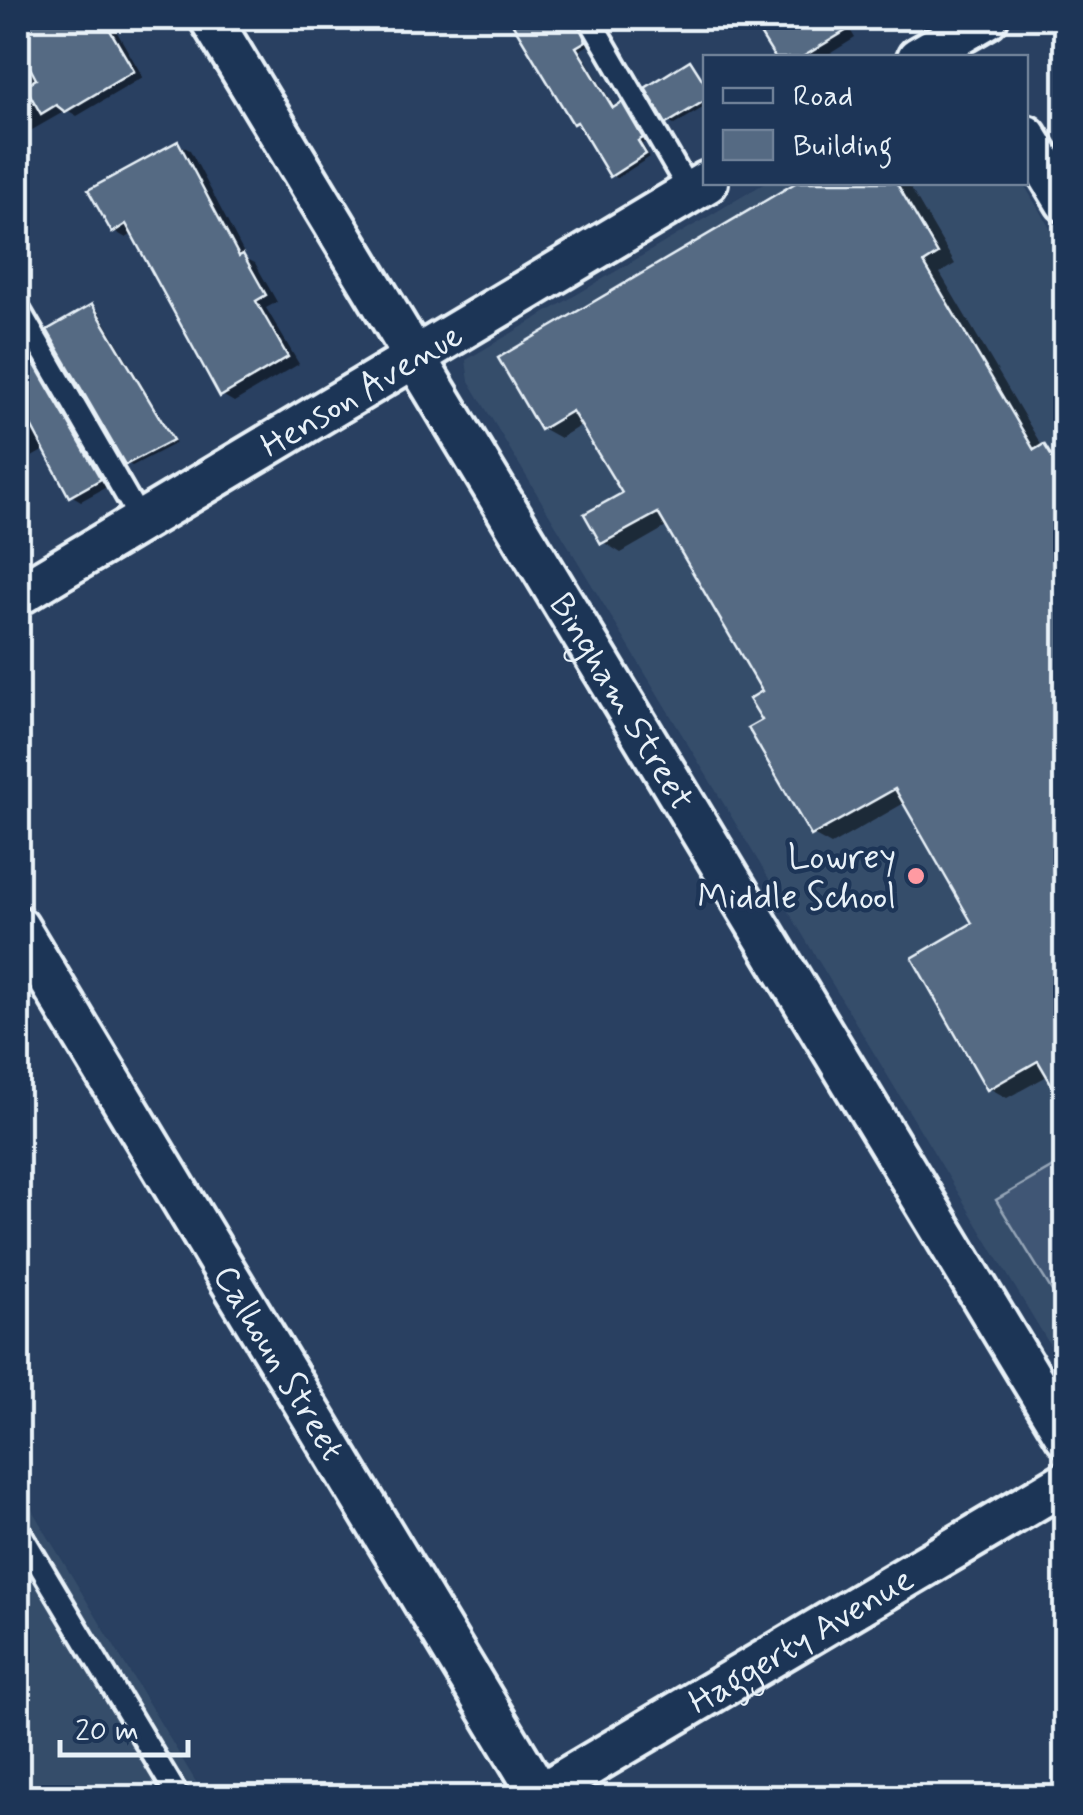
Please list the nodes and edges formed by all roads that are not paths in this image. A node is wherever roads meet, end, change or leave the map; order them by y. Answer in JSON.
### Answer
{"nodes":[{"id":1,"x":210,"y":18,"type":"edge"},
{"id":2,"x":589,"y":18,"type":"edge"},
{"id":3,"x":970,"y":31,"type":"edge"},
{"id":4,"x":924,"y":55,"type":"edge"},
{"id":5,"x":1028,"y":139,"type":"edge"},
{"id":6,"x":698,"y":187,"type":"edge"},
{"id":7,"x":1066,"y":202,"type":"edge"},
{"id":8,"x":18,"y":308,"type":"edge"},
{"id":9,"x":413,"y":357,"type":"junction"},
{"id":10,"x":141,"y":521,"type":"junction"},
{"id":11,"x":18,"y":596,"type":"edge"},
{"id":12,"x":18,"y":926,"type":"edge"},
{"id":13,"x":1066,"y":1436,"type":"edge"},
{"id":14,"x":1066,"y":1482,"type":"edge"},
{"id":15,"x":18,"y":1528,"type":"edge"},
{"id":16,"x":539,"y":1796,"type":"edge"},
{"id":17,"x":179,"y":1798,"type":"edge"}],
"edges":[{"from":1,"to":9,"type":"street","name":"Bingham Street"},
{"from":2,"to":6,"type":"lane"},
{"from":3,"to":4,"type":"street"},
{"from":5,"to":7,"type":"street"},
{"from":6,"to":9,"type":"street","name":"Henson Avenue"},
{"from":8,"to":10,"type":"lane"},
{"from":9,"to":10,"type":"street","name":"Henson Avenue"},
{"from":9,"to":13,"type":"street","name":"Bingham Street"},
{"from":10,"to":11,"type":"street","name":"Henson Avenue"},
{"from":12,"to":16,"type":"street","name":"Calhoun Street"},
{"from":14,"to":16,"type":"street","name":"Haggerty Avenue"},
{"from":15,"to":17,"type":"lane"}]}
